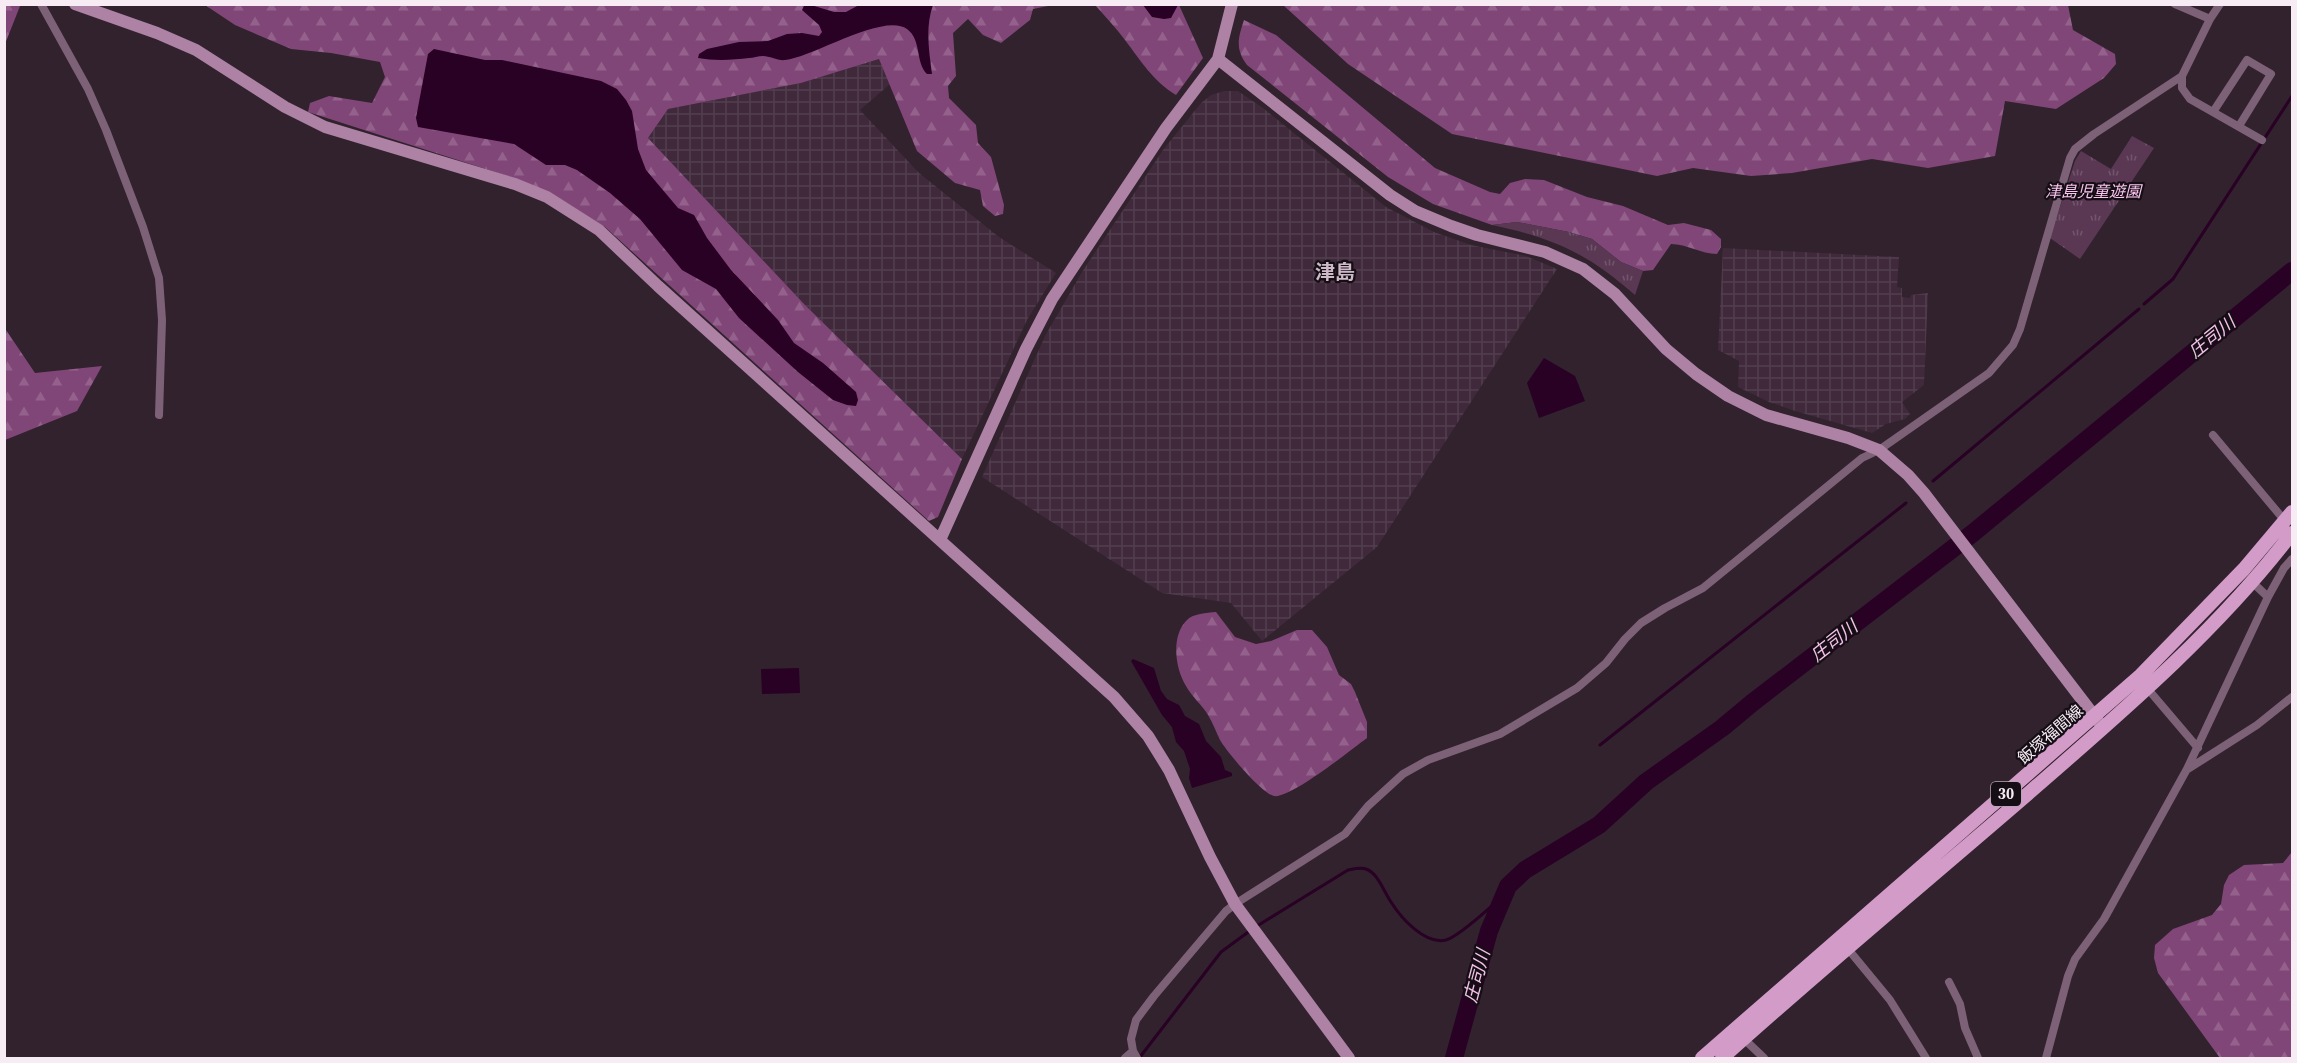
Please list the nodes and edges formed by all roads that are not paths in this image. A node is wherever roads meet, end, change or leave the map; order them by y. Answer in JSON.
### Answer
{"nodes":[{"id":1,"x":41,"y":4,"type":"edge"},
{"id":2,"x":75,"y":4,"type":"edge"},
{"id":3,"x":1232,"y":4,"type":"edge"},
{"id":4,"x":2175,"y":4,"type":"edge"},
{"id":5,"x":2220,"y":4,"type":"edge"},
{"id":6,"x":2210,"y":19,"type":"junction"},
{"id":7,"x":1219,"y":54,"type":"junction"},
{"id":8,"x":2181,"y":76,"type":"junction"},
{"id":9,"x":2213,"y":112,"type":"junction"},
{"id":10,"x":2239,"y":126,"type":"junction"},
{"id":11,"x":2262,"y":140,"type":"dead end"},
{"id":12,"x":159,"y":415,"type":"dead end"},
{"id":13,"x":2213,"y":435,"type":"dead end"},
{"id":14,"x":1879,"y":450,"type":"junction"},
{"id":15,"x":2290,"y":522,"type":"edge"},
{"id":16,"x":940,"y":540,"type":"junction"},
{"id":17,"x":2292,"y":559,"type":"edge"},
{"id":18,"x":2252,"y":582,"type":"junction"},
{"id":19,"x":2268,"y":597,"type":"junction"},
{"id":20,"x":2147,"y":688,"type":"junction"},
{"id":21,"x":2292,"y":697,"type":"edge"},
{"id":22,"x":2099,"y":722,"type":"junction"},
{"id":23,"x":2198,"y":748,"type":"junction"},
{"id":24,"x":2187,"y":769,"type":"junction"},
{"id":25,"x":1235,"y":904,"type":"junction"},
{"id":26,"x":1848,"y":949,"type":"junction"},
{"id":27,"x":1949,"y":982,"type":"dead end"},
{"id":28,"x":1744,"y":1039,"type":"junction"},
{"id":29,"x":1135,"y":1055,"type":"edge"},
{"id":30,"x":1125,"y":1059,"type":"edge"},
{"id":31,"x":1349,"y":1059,"type":"edge"},
{"id":32,"x":1702,"y":1059,"type":"edge"},
{"id":33,"x":1722,"y":1059,"type":"edge"},
{"id":34,"x":1764,"y":1059,"type":"edge"},
{"id":35,"x":1926,"y":1059,"type":"edge"},
{"id":36,"x":1978,"y":1059,"type":"edge"},
{"id":37,"x":2046,"y":1059,"type":"edge"}],
"edges":[{"from":1,"to":12,"type":"street"},
{"from":2,"to":16,"type":"street"},
{"from":3,"to":7,"type":"street"},
{"from":4,"to":6,"type":"street"},
{"from":5,"to":6,"type":"street"},
{"from":6,"to":8,"type":"street"},
{"from":7,"to":14,"type":"street"},
{"from":7,"to":16,"type":"street"},
{"from":8,"to":9,"type":"street"},
{"from":8,"to":14,"type":"street"},
{"from":9,"to":10,"type":"street"},
{"from":9,"to":10,"type":"street"},
{"from":10,"to":11,"type":"street"},
{"from":13,"to":15,"type":"street"},
{"from":14,"to":22,"type":"street"},
{"from":14,"to":25,"type":"street"},
{"from":15,"to":18,"type":"main road","name":"飯塚福間線","number":"30"},
{"from":15,"to":22,"type":"main road","name":"飯塚福間線","number":"30"},
{"from":16,"to":25,"type":"street"},
{"from":17,"to":19,"type":"street"},
{"from":18,"to":19,"type":"street"},
{"from":18,"to":20,"type":"main road","name":"飯塚福間線","number":"30"},
{"from":19,"to":23,"type":"street"},
{"from":20,"to":22,"type":"main road","name":"飯塚福間線","number":"30"},
{"from":20,"to":23,"type":"street"},
{"from":21,"to":24,"type":"street"},
{"from":22,"to":26,"type":"main road","name":"飯塚福間線","number":"30"},
{"from":22,"to":32,"type":"main road","name":"飯塚福間線","number":"30"},
{"from":23,"to":24,"type":"street"},
{"from":24,"to":37,"type":"street"},
{"from":25,"to":29,"type":"street"},
{"from":25,"to":31,"type":"street"},
{"from":26,"to":28,"type":"main road","name":"飯塚福間線","number":"30"},
{"from":26,"to":35,"type":"street"},
{"from":27,"to":36,"type":"street"},
{"from":28,"to":33,"type":"main road","name":"飯塚福間線","number":"30"},
{"from":28,"to":34,"type":"street"},
{"from":29,"to":30,"type":"street"}]}
